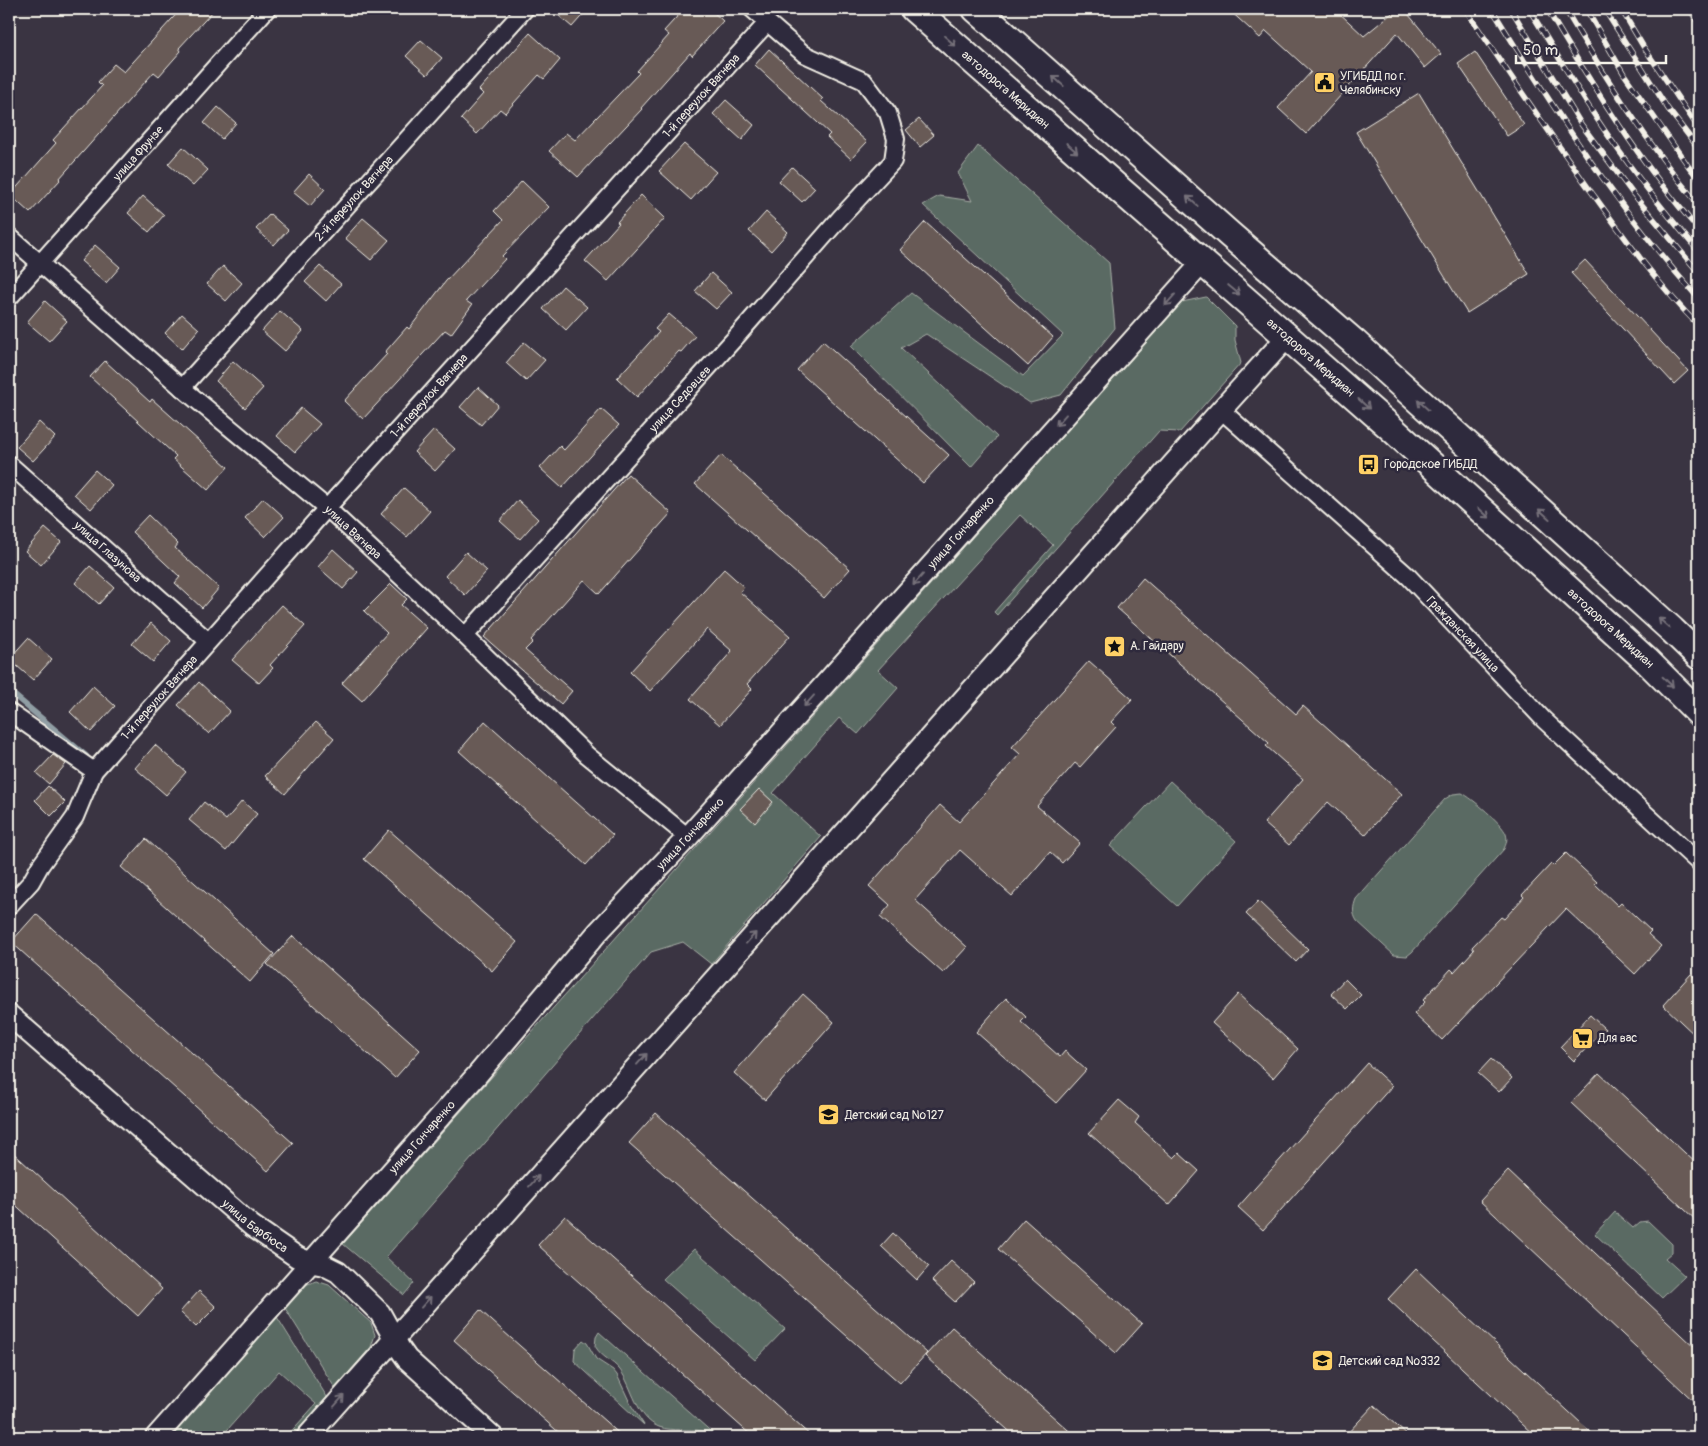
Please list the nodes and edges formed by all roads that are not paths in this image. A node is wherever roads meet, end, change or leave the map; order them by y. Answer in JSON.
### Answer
{"nodes":[{"id":1,"x":267,"y":9,"type":"edge"},
{"id":2,"x":525,"y":9,"type":"edge"},
{"id":3,"x":752,"y":9,"type":"edge"},
{"id":4,"x":914,"y":9,"type":"edge"},
{"id":5,"x":976,"y":9,"type":"edge"},
{"id":6,"x":767,"y":23,"type":"junction"},
{"id":7,"x":1229,"y":234,"type":"junction"},
{"id":8,"x":9,"y":236,"type":"edge"},
{"id":9,"x":40,"y":263,"type":"junction"},
{"id":10,"x":1202,"y":263,"type":"junction"},
{"id":11,"x":9,"y":298,"type":"edge"},
{"id":12,"x":1314,"y":307,"type":"junction"},
{"id":13,"x":1288,"y":336,"type":"junction"},
{"id":14,"x":182,"y":388,"type":"junction"},
{"id":15,"x":1221,"y":410,"type":"junction"},
{"id":16,"x":9,"y":464,"type":"edge"},
{"id":17,"x":327,"y":508,"type":"junction"},
{"id":18,"x":465,"y":636,"type":"junction"},
{"id":19,"x":208,"y":641,"type":"junction"},
{"id":20,"x":1699,"y":656,"type":"edge"},
{"id":21,"x":9,"y":712,"type":"edge"},
{"id":22,"x":1699,"y":713,"type":"edge"},
{"id":23,"x":94,"y":771,"type":"junction"},
{"id":24,"x":688,"y":837,"type":"junction"},
{"id":25,"x":1699,"y":863,"type":"edge"},
{"id":26,"x":9,"y":906,"type":"edge"},
{"id":27,"x":9,"y":1015,"type":"edge"},
{"id":28,"x":309,"y":1262,"type":"junction"},
{"id":29,"x":394,"y":1338,"type":"junction"},
{"id":30,"x":156,"y":1437,"type":"edge"},
{"id":31,"x":307,"y":1437,"type":"edge"},
{"id":32,"x":493,"y":1437,"type":"edge"}],
"edges":[{"from":1,"to":9,"type":"street","name":"улица Фрунзе"},
{"from":2,"to":14,"type":"street","name":"2-й переулок Вагнера"},
{"from":3,"to":6,"type":"street"},
{"from":4,"to":10,"type":"main road","name":"автодорога Меридиан","one_way":true},
{"from":7,"to":5,"type":"main road","one_way":true},
{"from":6,"to":17,"type":"street","name":"1-й переулок Вагнера"},
{"from":6,"to":18,"type":"street","name":"улица Седовцев"},
{"from":7,"to":10,"type":"main road","name":"улица Гончаренко"},
{"from":7,"to":12,"type":"main road"},
{"from":8,"to":9,"type":"street","name":"улица Вагнера"},
{"from":9,"to":11,"type":"street","name":"улица Фрунзе"},
{"from":9,"to":14,"type":"street","name":"улица Вагнера"},
{"from":10,"to":13,"type":"main road","name":"автодорога Меридиан","one_way":true},
{"from":10,"to":24,"type":"street","name":"улица Гончаренко","one_way":true},
{"from":12,"to":13,"type":"main road"},
{"from":20,"to":12,"type":"main road","one_way":true},
{"from":13,"to":15,"type":"street"},
{"from":13,"to":22,"type":"main road","name":"автодорога Меридиан","one_way":true},
{"from":14,"to":17,"type":"street","name":"улица Вагнера"},
{"from":15,"to":25,"type":"street","name":"Гражданская улица"},
{"from":29,"to":15,"type":"street","one_way":true},
{"from":16,"to":19,"type":"street","name":"улица Глазунова"},
{"from":17,"to":18,"type":"street","name":"улица Вагнера"},
{"from":17,"to":19,"type":"street","name":"1-й переулок Вагнера"},
{"from":18,"to":24,"type":"street","name":"улица Вагнера"},
{"from":19,"to":23,"type":"street","name":"1-й переулок Вагнера"},
{"from":21,"to":23,"type":"street"},
{"from":23,"to":26,"type":"street","name":"1-й переулок Вагнера"},
{"from":24,"to":28,"type":"street","name":"улица Гончаренко"},
{"from":27,"to":28,"type":"street","name":"улица Барбюса"},
{"from":28,"to":29,"type":"street","name":"улица Барбюса"},
{"from":28,"to":30,"type":"street","name":"улица Гончаренко"},
{"from":31,"to":29,"type":"street","one_way":true},
{"from":29,"to":32,"type":"street","name":"улица Барбюса"}]}
